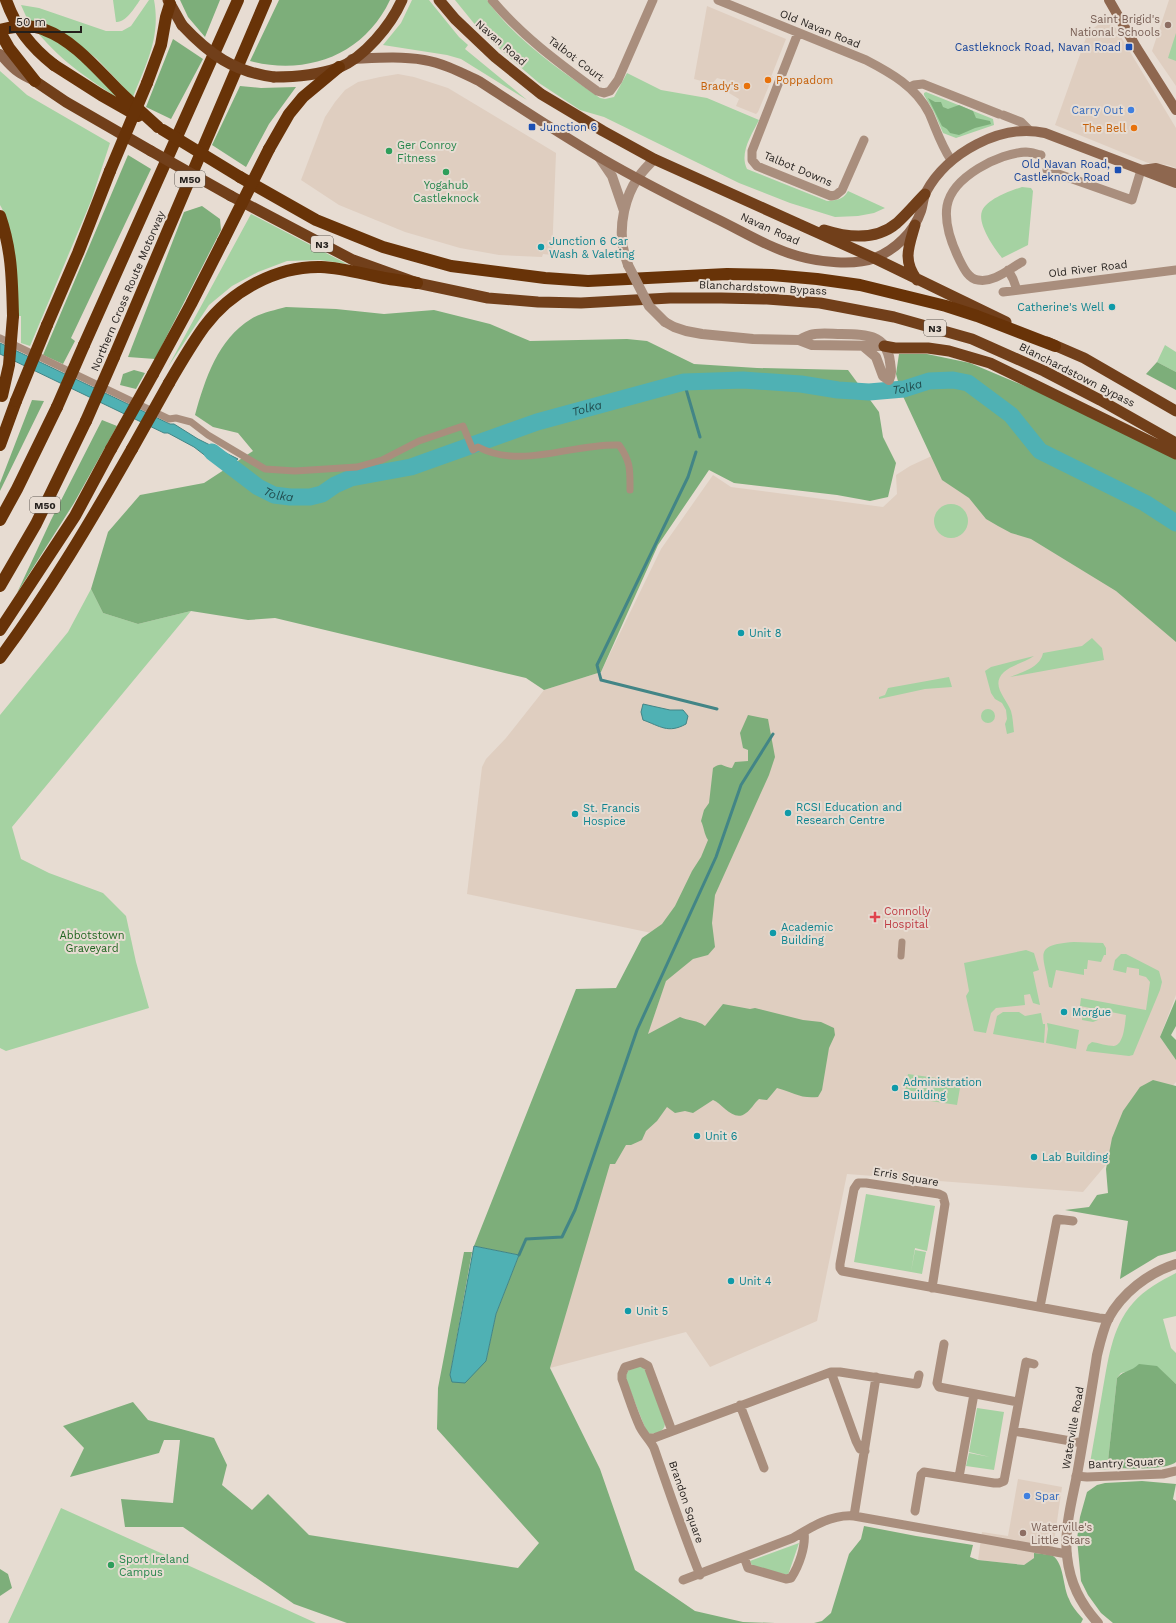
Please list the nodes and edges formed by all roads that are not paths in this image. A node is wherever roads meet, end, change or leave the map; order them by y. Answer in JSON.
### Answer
{"nodes":[{"id":1,"x":6,"y":0,"type":"edge"},
{"id":2,"x":238,"y":0,"type":"edge"},
{"id":3,"x":266,"y":0,"type":"edge"},
{"id":4,"x":402,"y":0,"type":"edge"},
{"id":5,"x":439,"y":0,"type":"edge"},
{"id":6,"x":492,"y":0,"type":"edge"},
{"id":7,"x":653,"y":0,"type":"edge"},
{"id":8,"x":718,"y":0,"type":"edge"},
{"id":9,"x":1109,"y":0,"type":"edge"},
{"id":10,"x":169,"y":2,"type":"edge"},
{"id":11,"x":0,"y":31,"type":"edge"},
{"id":12,"x":798,"y":33,"type":"junction"},
{"id":13,"x":0,"y":54,"type":"edge"},
{"id":14,"x":352,"y":59,"type":"junction"},
{"id":15,"x":338,"y":67,"type":"junction"},
{"id":16,"x":35,"y":80,"type":"junction"},
{"id":17,"x":910,"y":87,"type":"junction"},
{"id":18,"x":1176,"y":110,"type":"edge"},
{"id":19,"x":161,"y":129,"type":"junction"},
{"id":20,"x":1029,"y":130,"type":"junction"},
{"id":21,"x":864,"y":140,"type":"dead end"},
{"id":22,"x":1041,"y":155,"type":"dead end"},
{"id":23,"x":599,"y":157,"type":"junction"},
{"id":24,"x":654,"y":159,"type":"junction"},
{"id":25,"x":951,"y":160,"type":"junction"},
{"id":26,"x":1047,"y":170,"type":"dead end"},
{"id":27,"x":1140,"y":170,"type":"junction"},
{"id":28,"x":1176,"y":174,"type":"edge"},
{"id":29,"x":638,"y":178,"type":"junction"},
{"id":30,"x":1176,"y":183,"type":"edge"},
{"id":31,"x":925,"y":194,"type":"junction"},
{"id":32,"x":765,"y":209,"type":"junction"},
{"id":33,"x":624,"y":211,"type":"junction"},
{"id":34,"x":0,"y":216,"type":"edge"},
{"id":35,"x":915,"y":225,"type":"junction"},
{"id":36,"x":874,"y":258,"type":"junction"},
{"id":37,"x":1022,"y":262,"type":"dead end"},
{"id":38,"x":1008,"y":270,"type":"junction"},
{"id":39,"x":1176,"y":270,"type":"edge"},
{"id":40,"x":917,"y":280,"type":"junction"},
{"id":41,"x":417,"y":283,"type":"junction"},
{"id":42,"x":1017,"y":290,"type":"junction"},
{"id":43,"x":1004,"y":292,"type":"dead end"},
{"id":44,"x":0,"y":338,"type":"edge"},
{"id":45,"x":799,"y":340,"type":"junction"},
{"id":46,"x":863,"y":346,"type":"junction"},
{"id":47,"x":884,"y":346,"type":"junction"},
{"id":48,"x":1055,"y":346,"type":"junction"},
{"id":49,"x":1,"y":400,"type":"edge"},
{"id":50,"x":1176,"y":411,"type":"edge"},
{"id":51,"x":1176,"y":443,"type":"edge"},
{"id":52,"x":0,"y":445,"type":"edge"},
{"id":53,"x":1176,"y":454,"type":"edge"},
{"id":54,"x":630,"y":490,"type":"dead end"},
{"id":55,"x":0,"y":520,"type":"edge"},
{"id":56,"x":0,"y":586,"type":"edge"},
{"id":57,"x":0,"y":630,"type":"edge"},
{"id":58,"x":0,"y":658,"type":"edge"},
{"id":59,"x":902,"y":942,"type":"dead end"},
{"id":60,"x":901,"y":956,"type":"dead end"},
{"id":61,"x":1073,"y":1221,"type":"dead end"},
{"id":62,"x":1176,"y":1264,"type":"edge"},
{"id":63,"x":932,"y":1288,"type":"junction"},
{"id":64,"x":1040,"y":1307,"type":"junction"},
{"id":65,"x":1109,"y":1319,"type":"junction"},
{"id":66,"x":944,"y":1344,"type":"dead end"},
{"id":67,"x":1034,"y":1364,"type":"dead end"},
{"id":68,"x":831,"y":1372,"type":"junction"},
{"id":69,"x":919,"y":1375,"type":"dead end"},
{"id":70,"x":876,"y":1377,"type":"junction"},
{"id":71,"x":974,"y":1394,"type":"junction"},
{"id":72,"x":1018,"y":1402,"type":"junction"},
{"id":73,"x":740,"y":1405,"type":"junction"},
{"id":74,"x":672,"y":1431,"type":"junction"},
{"id":75,"x":1014,"y":1431,"type":"junction"},
{"id":76,"x":649,"y":1438,"type":"junction"},
{"id":77,"x":1082,"y":1443,"type":"junction"},
{"id":78,"x":865,"y":1451,"type":"junction"},
{"id":79,"x":764,"y":1468,"type":"dead end"},
{"id":80,"x":1176,"y":1471,"type":"edge"},
{"id":81,"x":1076,"y":1476,"type":"junction"},
{"id":82,"x":960,"y":1477,"type":"junction"},
{"id":83,"x":915,"y":1511,"type":"dead end"},
{"id":84,"x":854,"y":1516,"type":"junction"},
{"id":85,"x":804,"y":1532,"type":"junction"},
{"id":86,"x":1066,"y":1554,"type":"junction"},
{"id":87,"x":744,"y":1557,"type":"junction"},
{"id":88,"x":700,"y":1575,"type":"junction"},
{"id":89,"x":683,"y":1580,"type":"dead end"},
{"id":90,"x":1098,"y":1623,"type":"edge"}],
"edges":[{"from":1,"to":19,"type":"highway","bridge":true},
{"from":2,"to":55,"type":"highway","name":"Northern Cross Route Motorway","number":"M50","bridge":true},
{"from":3,"to":56,"type":"highway","name":"Northern Cross Route Motorway","number":"M50","bridge":true},
{"from":4,"to":14,"type":"highway"},
{"from":5,"to":24,"type":"highway","name":"Navan Road"},
{"from":6,"to":7,"type":"street","name":"Talbot Court"},
{"from":8,"to":12,"type":"street","name":"Old Navan Road"},
{"from":9,"to":18,"type":"main road"},
{"from":10,"to":15,"type":"highway","bridge":true},
{"from":10,"to":52,"type":"highway","bridge":true},
{"from":11,"to":16,"type":"highway"},
{"from":11,"to":19,"type":"highway"},
{"from":12,"to":17,"type":"street","name":"Old Navan Road"},
{"from":12,"to":21,"type":"street","name":"Talbot Downs"},
{"from":13,"to":16,"type":"main road"},
{"from":14,"to":15,"type":"highway"},
{"from":14,"to":23,"type":"main road","name":"Navan Road"},
{"from":15,"to":57,"type":"highway","bridge":true},
{"from":16,"to":41,"type":"highway","number":"N3","bridge":true},
{"from":17,"to":20,"type":"street"},
{"from":17,"to":25,"type":"street","name":"Old Navan Road"},
{"from":19,"to":48,"type":"highway","bridge":true},
{"from":20,"to":25,"type":"main road","name":"Navan Road"},
{"from":20,"to":27,"type":"main road","name":"Navan Road"},
{"from":22,"to":38,"type":"street"},
{"from":23,"to":29,"type":"main road","name":"Navan Road"},
{"from":23,"to":33,"type":"street"},
{"from":24,"to":29,"type":"street"},
{"from":24,"to":32,"type":"highway","name":"Navan Road"},
{"from":25,"to":31,"type":"main road","name":"Navan Road"},
{"from":26,"to":27,"type":"street"},
{"from":27,"to":28,"type":"main road"},
{"from":27,"to":30,"type":"main road","name":"Navan Road"},
{"from":29,"to":33,"type":"street"},
{"from":29,"to":36,"type":"main road","name":"Navan Road"},
{"from":31,"to":32,"type":"highway"},
{"from":31,"to":35,"type":"main road","name":"Navan Road"},
{"from":32,"to":36,"type":"highway","name":"Blanchardstown Bypass"},
{"from":33,"to":45,"type":"street","bridge":true},
{"from":34,"to":49,"type":"highway","bridge":true},
{"from":35,"to":36,"type":"main road","name":"Navan Road"},
{"from":35,"to":40,"type":"highway"},
{"from":36,"to":40,"type":"highway","name":"Blanchardstown Bypass"},
{"from":37,"to":38,"type":"street"},
{"from":38,"to":42,"type":"street"},
{"from":39,"to":42,"type":"street","name":"Old River Road"},
{"from":40,"to":48,"type":"highway","name":"Blanchardstown Bypass"},
{"from":41,"to":51,"type":"highway","name":"Blanchardstown Bypass","number":"N3"},
{"from":41,"to":58,"type":"highway","bridge":true},
{"from":42,"to":43,"type":"street","name":"Old River Road"},
{"from":44,"to":54,"type":"street"},
{"from":45,"to":46,"type":"street"},
{"from":45,"to":47,"type":"street"},
{"from":46,"to":47,"type":"street"},
{"from":46,"to":47,"type":"street"},
{"from":47,"to":53,"type":"highway","number":"N3"},
{"from":48,"to":50,"type":"highway","name":"Blanchardstown Bypass"},
{"from":59,"to":60,"type":"street"},
{"from":61,"to":64,"type":"street"},
{"from":62,"to":65,"type":"street","name":"Waterville Road"},
{"from":63,"to":63,"type":"street","name":"Erris Square"},
{"from":63,"to":64,"type":"street","name":"Erris Square"},
{"from":64,"to":65,"type":"street","name":"Erris Square"},
{"from":65,"to":77,"type":"street","name":"Waterville Road"},
{"from":66,"to":71,"type":"street"},
{"from":67,"to":72,"type":"street"},
{"from":68,"to":70,"type":"street"},
{"from":68,"to":73,"type":"street"},
{"from":68,"to":78,"type":"street"},
{"from":69,"to":70,"type":"street"},
{"from":70,"to":78,"type":"street"},
{"from":71,"to":72,"type":"street"},
{"from":71,"to":82,"type":"street"},
{"from":72,"to":75,"type":"street"},
{"from":73,"to":74,"type":"street"},
{"from":73,"to":79,"type":"street"},
{"from":74,"to":76,"type":"street"},
{"from":74,"to":76,"type":"street","name":"Brandon Square"},
{"from":75,"to":77,"type":"street"},
{"from":75,"to":82,"type":"street"},
{"from":76,"to":88,"type":"street","name":"Brandon Square"},
{"from":77,"to":81,"type":"street","name":"Waterville Road"},
{"from":78,"to":84,"type":"street"},
{"from":80,"to":81,"type":"street","name":"Bantry Square"},
{"from":81,"to":86,"type":"street","name":"Waterville Road"},
{"from":82,"to":83,"type":"street"},
{"from":84,"to":85,"type":"street"},
{"from":84,"to":86,"type":"street"},
{"from":85,"to":87,"type":"street"},
{"from":85,"to":87,"type":"street"},
{"from":86,"to":90,"type":"street","name":"Waterville Road"},
{"from":87,"to":88,"type":"street"},
{"from":88,"to":89,"type":"street"}]}
